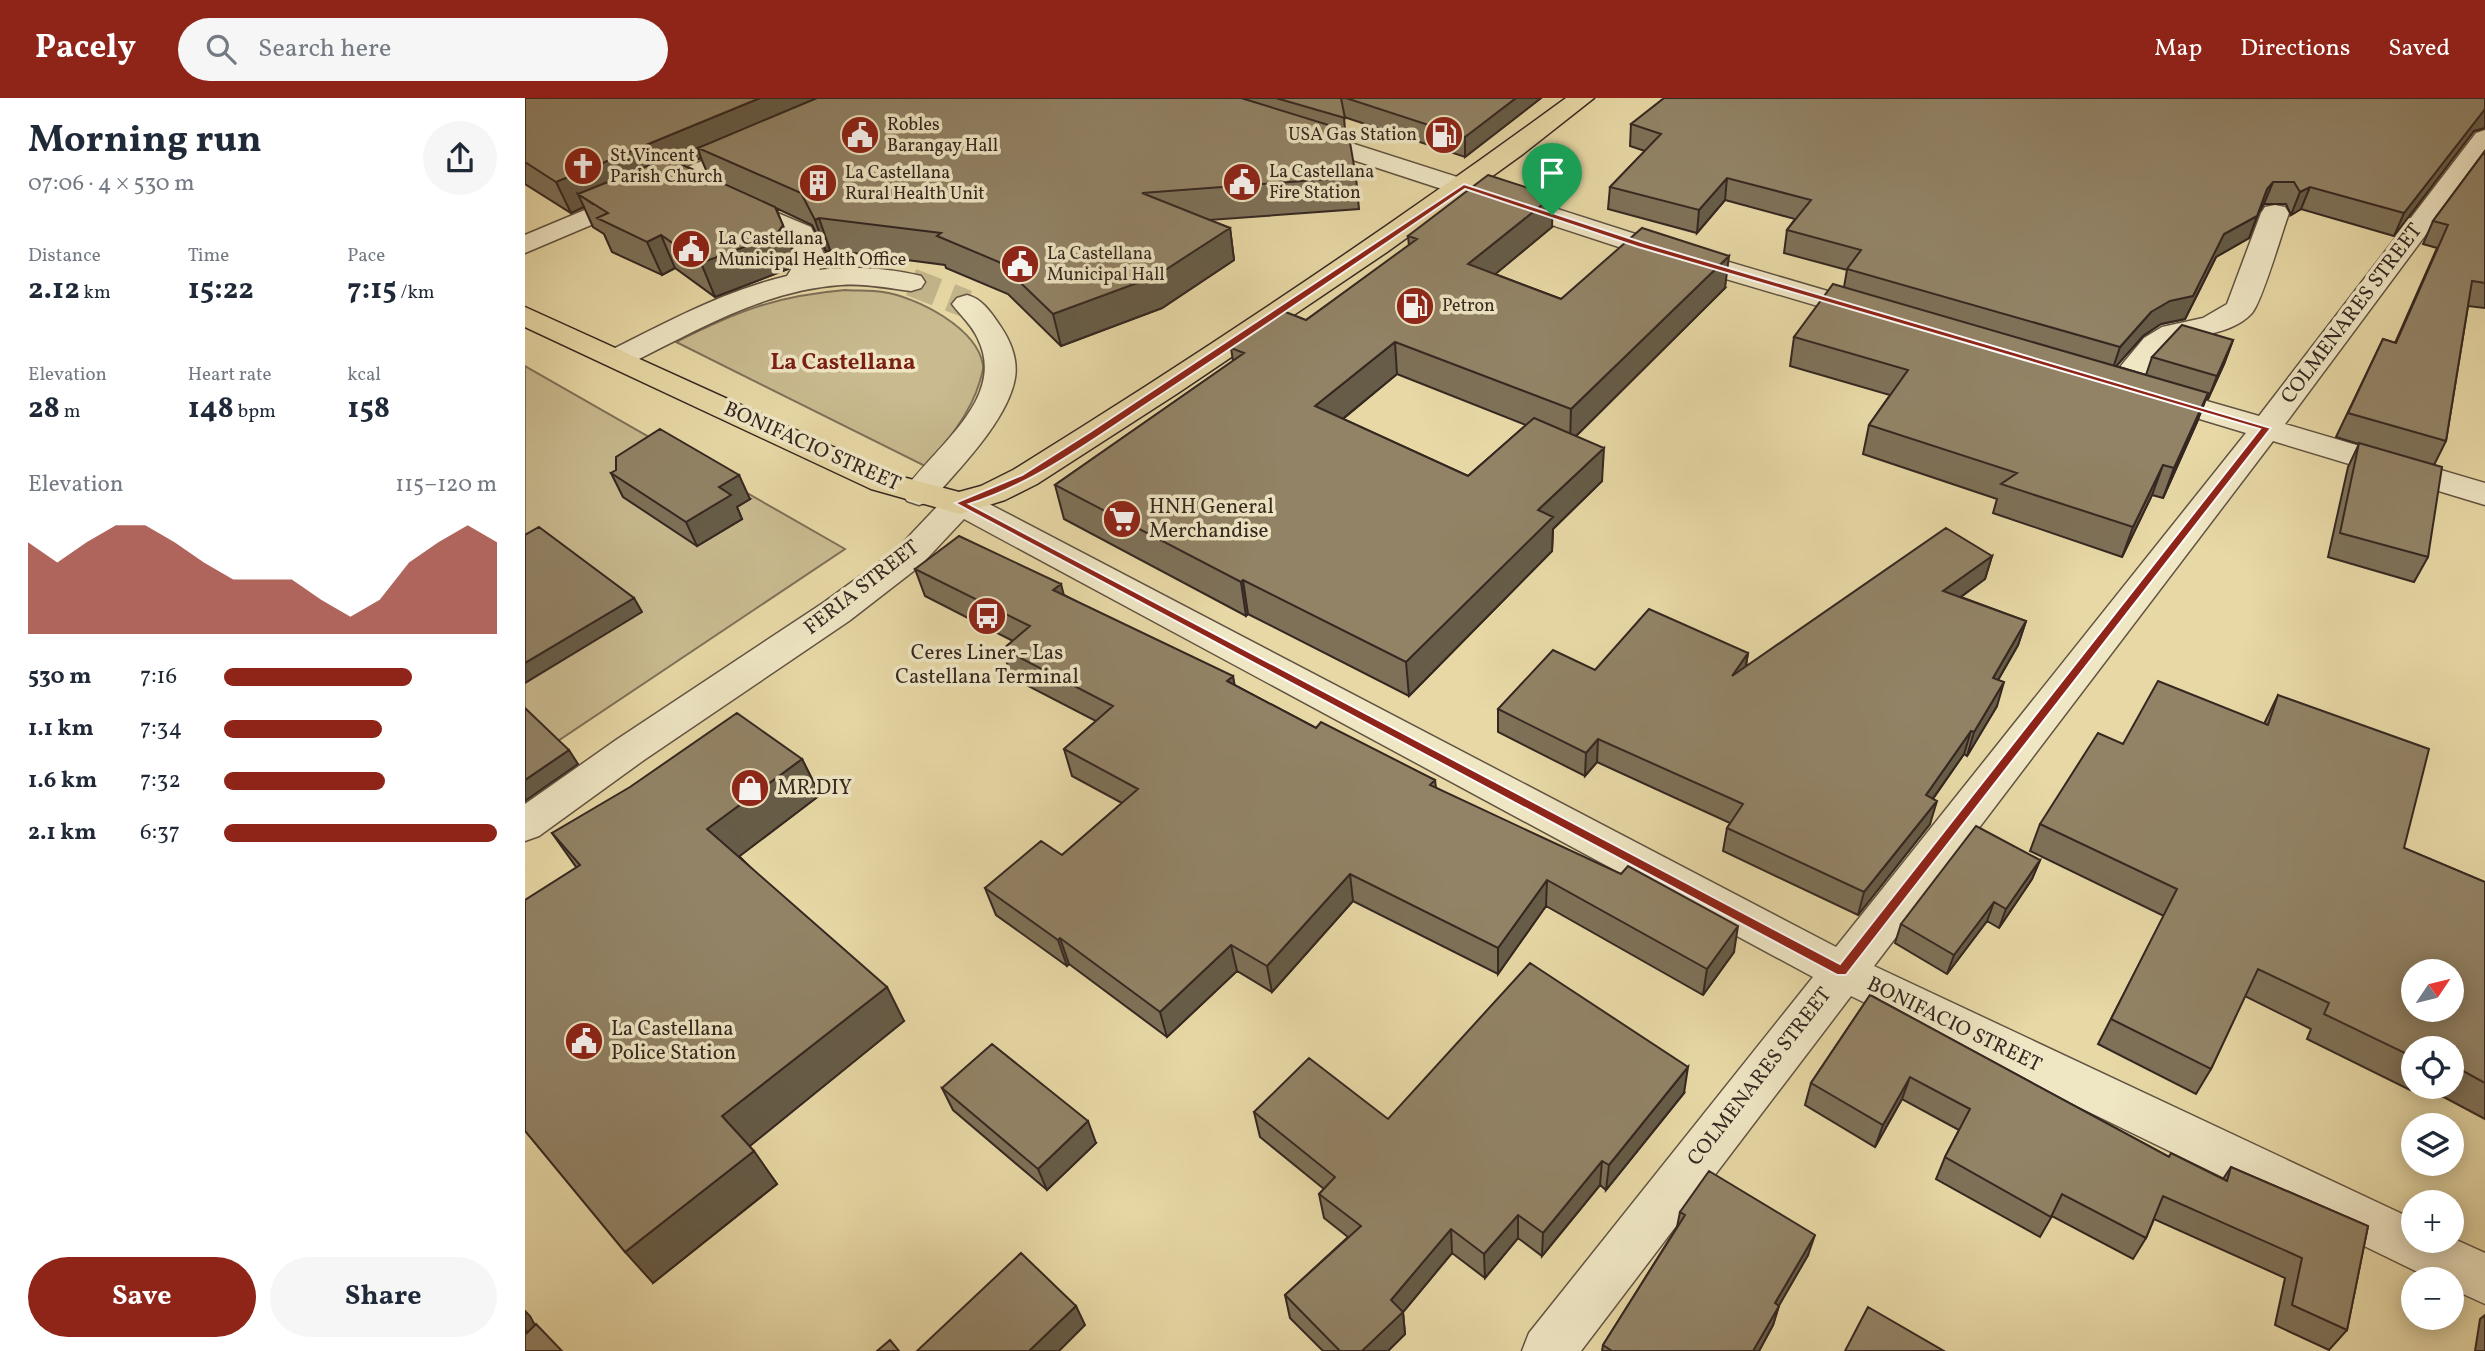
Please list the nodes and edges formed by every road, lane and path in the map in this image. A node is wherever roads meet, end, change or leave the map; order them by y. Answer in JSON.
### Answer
{"nodes":[{"id":1,"x":1582,"y":98,"type":"edge"},
{"id":2,"x":1272,"y":126,"type":"edge"},
{"id":3,"x":2485,"y":138,"type":"edge"},
{"id":4,"x":769,"y":141,"type":"edge"},
{"id":5,"x":681,"y":179,"type":"junction"},
{"id":6,"x":1464,"y":186,"type":"junction"},
{"id":7,"x":2275,"y":213,"type":"dead end"},
{"id":8,"x":525,"y":245,"type":"edge"},
{"id":9,"x":798,"y":281,"type":"junction"},
{"id":10,"x":911,"y":282,"type":"tunnel mouth"},
{"id":11,"x":967,"y":304,"type":"tunnel mouth"},
{"id":12,"x":525,"y":316,"type":"edge"},
{"id":13,"x":1893,"y":319,"type":"edge"},
{"id":14,"x":618,"y":358,"type":"junction"},
{"id":15,"x":2266,"y":428,"type":"junction"},
{"id":16,"x":919,"y":494,"type":"junction"},
{"id":17,"x":2485,"y":494,"type":"edge"},
{"id":18,"x":960,"y":503,"type":"junction"},
{"id":19,"x":525,"y":825,"type":"edge"},
{"id":20,"x":1842,"y":971,"type":"junction"},
{"id":21,"x":2485,"y":1279,"type":"edge"},
{"id":22,"x":1548,"y":1351,"type":"edge"}],
"edges":[{"from":1,"to":6,"type":"main road","name":"FERIA STREET"},
{"from":2,"to":6,"type":"street"},
{"from":3,"to":15,"type":"street","name":"COLMENARES STREET"},
{"from":4,"to":5,"type":"street"},
{"from":5,"to":8,"type":"street"},
{"from":5,"to":9,"type":"street"},
{"from":6,"to":13,"type":"street"},
{"from":6,"to":18,"type":"main road","name":"FERIA STREET"},
{"from":7,"to":15,"type":"street"},
{"from":9,"to":10,"type":"street"},
{"from":9,"to":14,"type":"street"},
{"from":11,"to":16,"type":"street"},
{"from":12,"to":14,"type":"main road","name":"BONIFACIO STREET"},
{"from":14,"to":16,"type":"main road","name":"BONIFACIO STREET"},
{"from":15,"to":17,"type":"street"},
{"from":15,"to":20,"type":"street","name":"COLMENARES STREET"},
{"from":16,"to":18,"type":"main road","name":"BONIFACIO STREET"},
{"from":18,"to":19,"type":"street","name":"FERIA STREET"},
{"from":18,"to":20,"type":"street","name":"BONIFACIO STREET"},
{"from":20,"to":21,"type":"street","name":"BONIFACIO STREET"},
{"from":20,"to":22,"type":"street","name":"COLMENARES STREET"}]}
